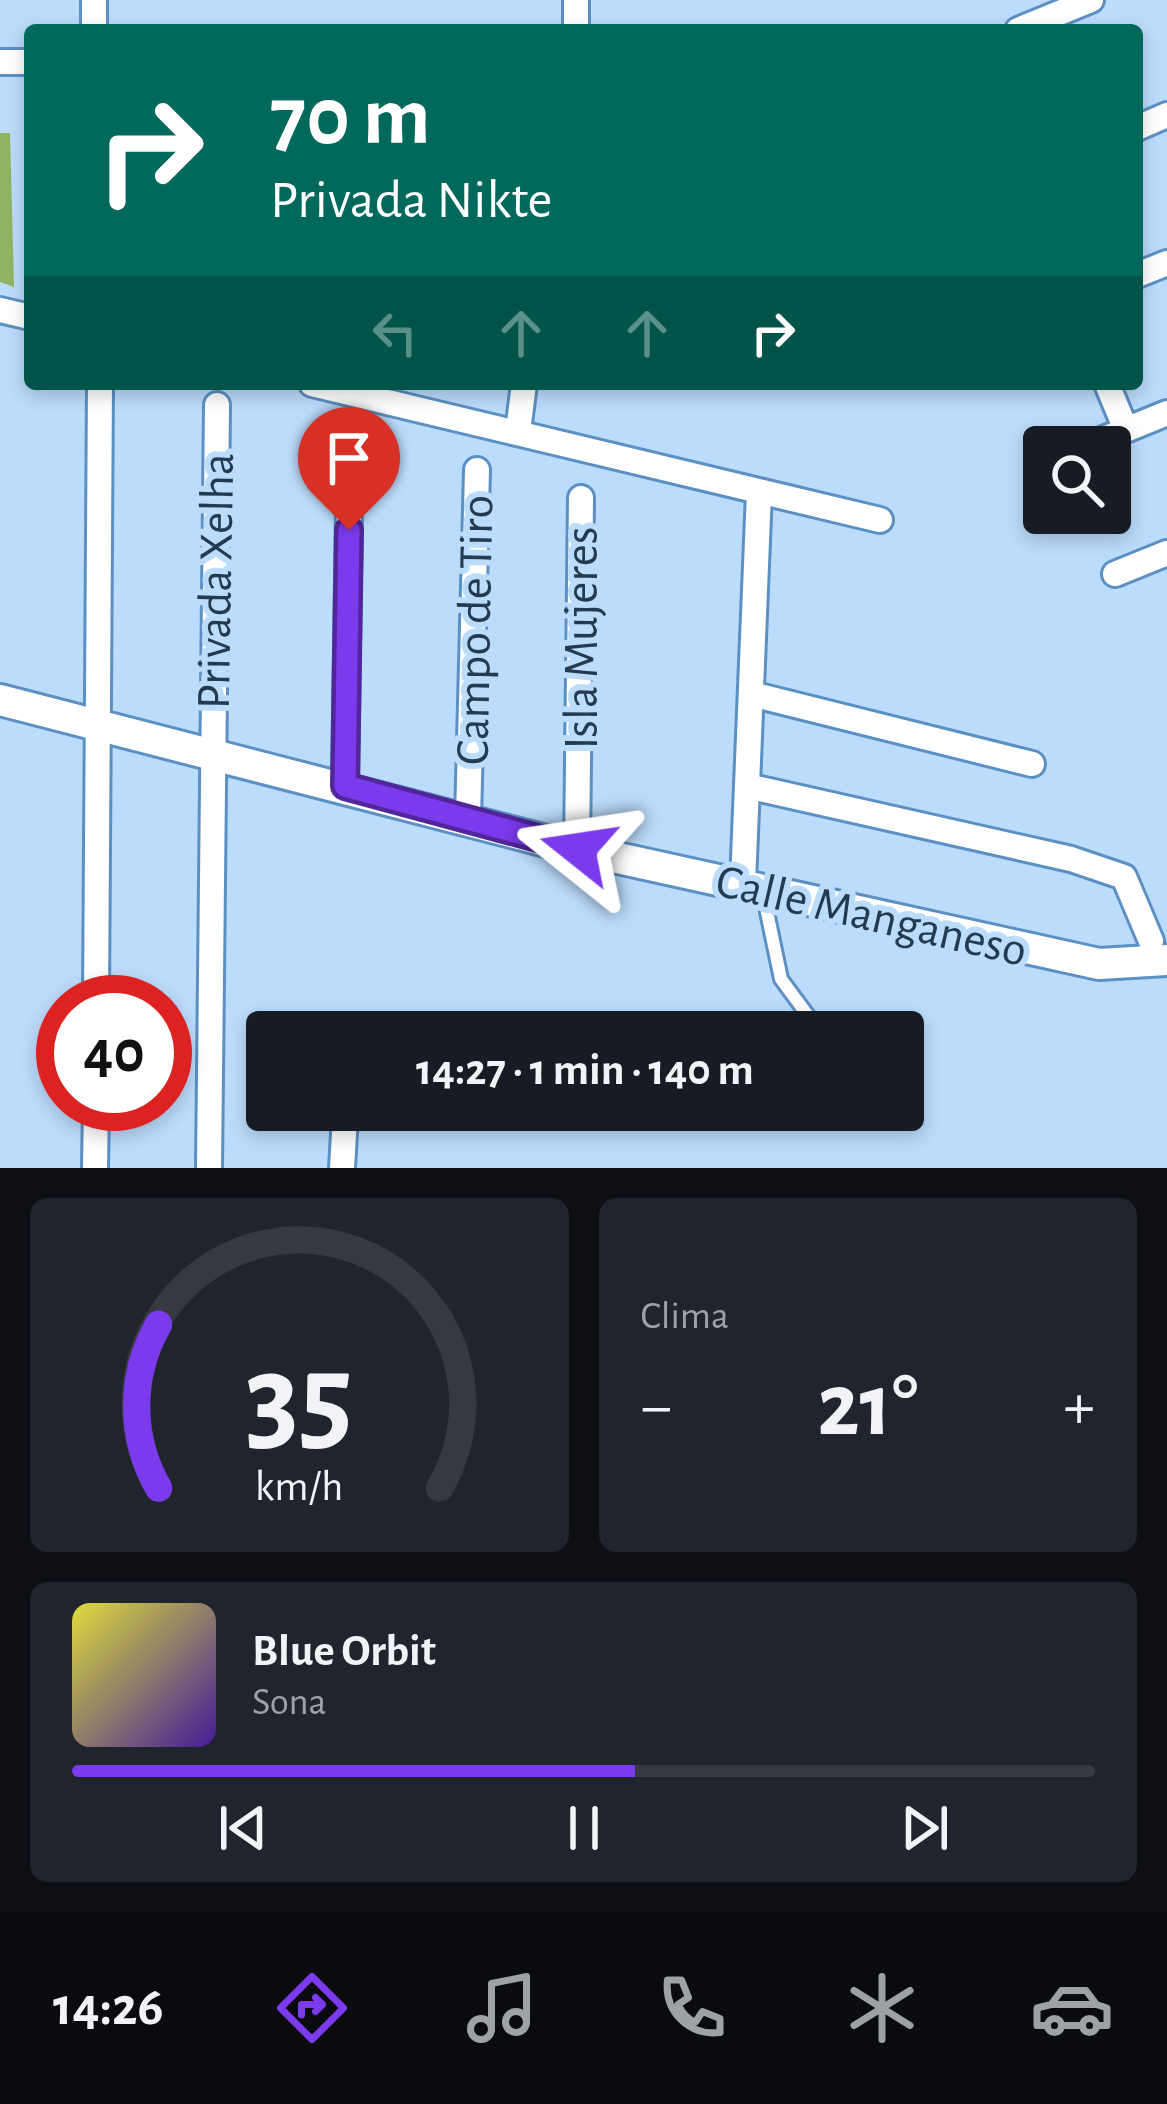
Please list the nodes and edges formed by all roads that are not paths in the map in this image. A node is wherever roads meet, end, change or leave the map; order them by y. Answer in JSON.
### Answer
{"nodes":[{"id":1,"x":1091,"y":0,"type":"edge"},
{"id":2,"x":1033,"y":24,"type":"edge"},
{"id":3,"x":100,"y":390,"type":"edge"},
{"id":4,"x":344,"y":390,"type":"edge"},
{"id":5,"x":523,"y":390,"type":"edge"},
{"id":6,"x":1109,"y":390,"type":"edge"},
{"id":7,"x":217,"y":405,"type":"dead end"},
{"id":8,"x":1167,"y":412,"type":"edge"},
{"id":9,"x":1124,"y":426,"type":"edge"},
{"id":10,"x":1131,"y":428,"type":"edge"},
{"id":11,"x":518,"y":430,"type":"junction"},
{"id":12,"x":350,"y":436,"type":"dead end"},
{"id":13,"x":477,"y":470,"type":"dead end"},
{"id":14,"x":759,"y":492,"type":"junction"},
{"id":15,"x":581,"y":498,"type":"dead end"},
{"id":16,"x":880,"y":520,"type":"dead end"},
{"id":17,"x":1167,"y":553,"type":"edge"},
{"id":18,"x":1115,"y":574,"type":"dead end"},
{"id":19,"x":751,"y":694,"type":"junction"},
{"id":20,"x":0,"y":700,"type":"edge"},
{"id":21,"x":97,"y":722,"type":"junction"},
{"id":22,"x":211,"y":758,"type":"junction"},
{"id":23,"x":1032,"y":764,"type":"dead end"},
{"id":24,"x":345,"y":786,"type":"junction"},
{"id":25,"x":747,"y":786,"type":"junction"},
{"id":26,"x":469,"y":804,"type":"junction"},
{"id":27,"x":578,"y":849,"type":"junction"},
{"id":28,"x":758,"y":887,"type":"junction"},
{"id":29,"x":1159,"y":950,"type":"edge"},
{"id":30,"x":96,"y":975,"type":"edge"},
{"id":31,"x":805,"y":1011,"type":"edge"},
{"id":32,"x":96,"y":1131,"type":"edge"},
{"id":33,"x":344,"y":1131,"type":"edge"},
{"id":34,"x":95,"y":1168,"type":"edge"},
{"id":35,"x":209,"y":1168,"type":"edge"},
{"id":36,"x":342,"y":1168,"type":"edge"}],
"edges":[{"from":1,"to":2,"type":"street"},
{"from":3,"to":21,"type":"street"},
{"from":4,"to":11,"type":"street"},
{"from":5,"to":11,"type":"street"},
{"from":6,"to":9,"type":"street"},
{"from":7,"to":22,"type":"street","name":"Privada Xelha"},
{"from":8,"to":10,"type":"street"},
{"from":11,"to":14,"type":"street"},
{"from":12,"to":24,"type":"street"},
{"from":13,"to":26,"type":"street","name":"Campo de Tiro"},
{"from":14,"to":16,"type":"street"},
{"from":14,"to":19,"type":"street"},
{"from":15,"to":27,"type":"street","name":"Isla Mujeres"},
{"from":17,"to":18,"type":"street"},
{"from":19,"to":23,"type":"street"},
{"from":19,"to":25,"type":"street"},
{"from":20,"to":21,"type":"street","name":"Calle Manganeso"},
{"from":21,"to":22,"type":"street","name":"Calle Manganeso"},
{"from":21,"to":30,"type":"street"},
{"from":22,"to":24,"type":"street","name":"Calle Manganeso"},
{"from":22,"to":35,"type":"street","name":"Privada Xelha"},
{"from":24,"to":26,"type":"street","name":"Calle Manganeso"},
{"from":25,"to":28,"type":"street"},
{"from":25,"to":29,"type":"street"},
{"from":26,"to":27,"type":"street","name":"Calle Manganeso"},
{"from":27,"to":28,"type":"street","name":"Calle Manganeso"},
{"from":28,"to":29,"type":"street","name":"Calle Manganeso"},
{"from":28,"to":31,"type":"lane"},
{"from":32,"to":34,"type":"street"},
{"from":33,"to":36,"type":"street"}]}
